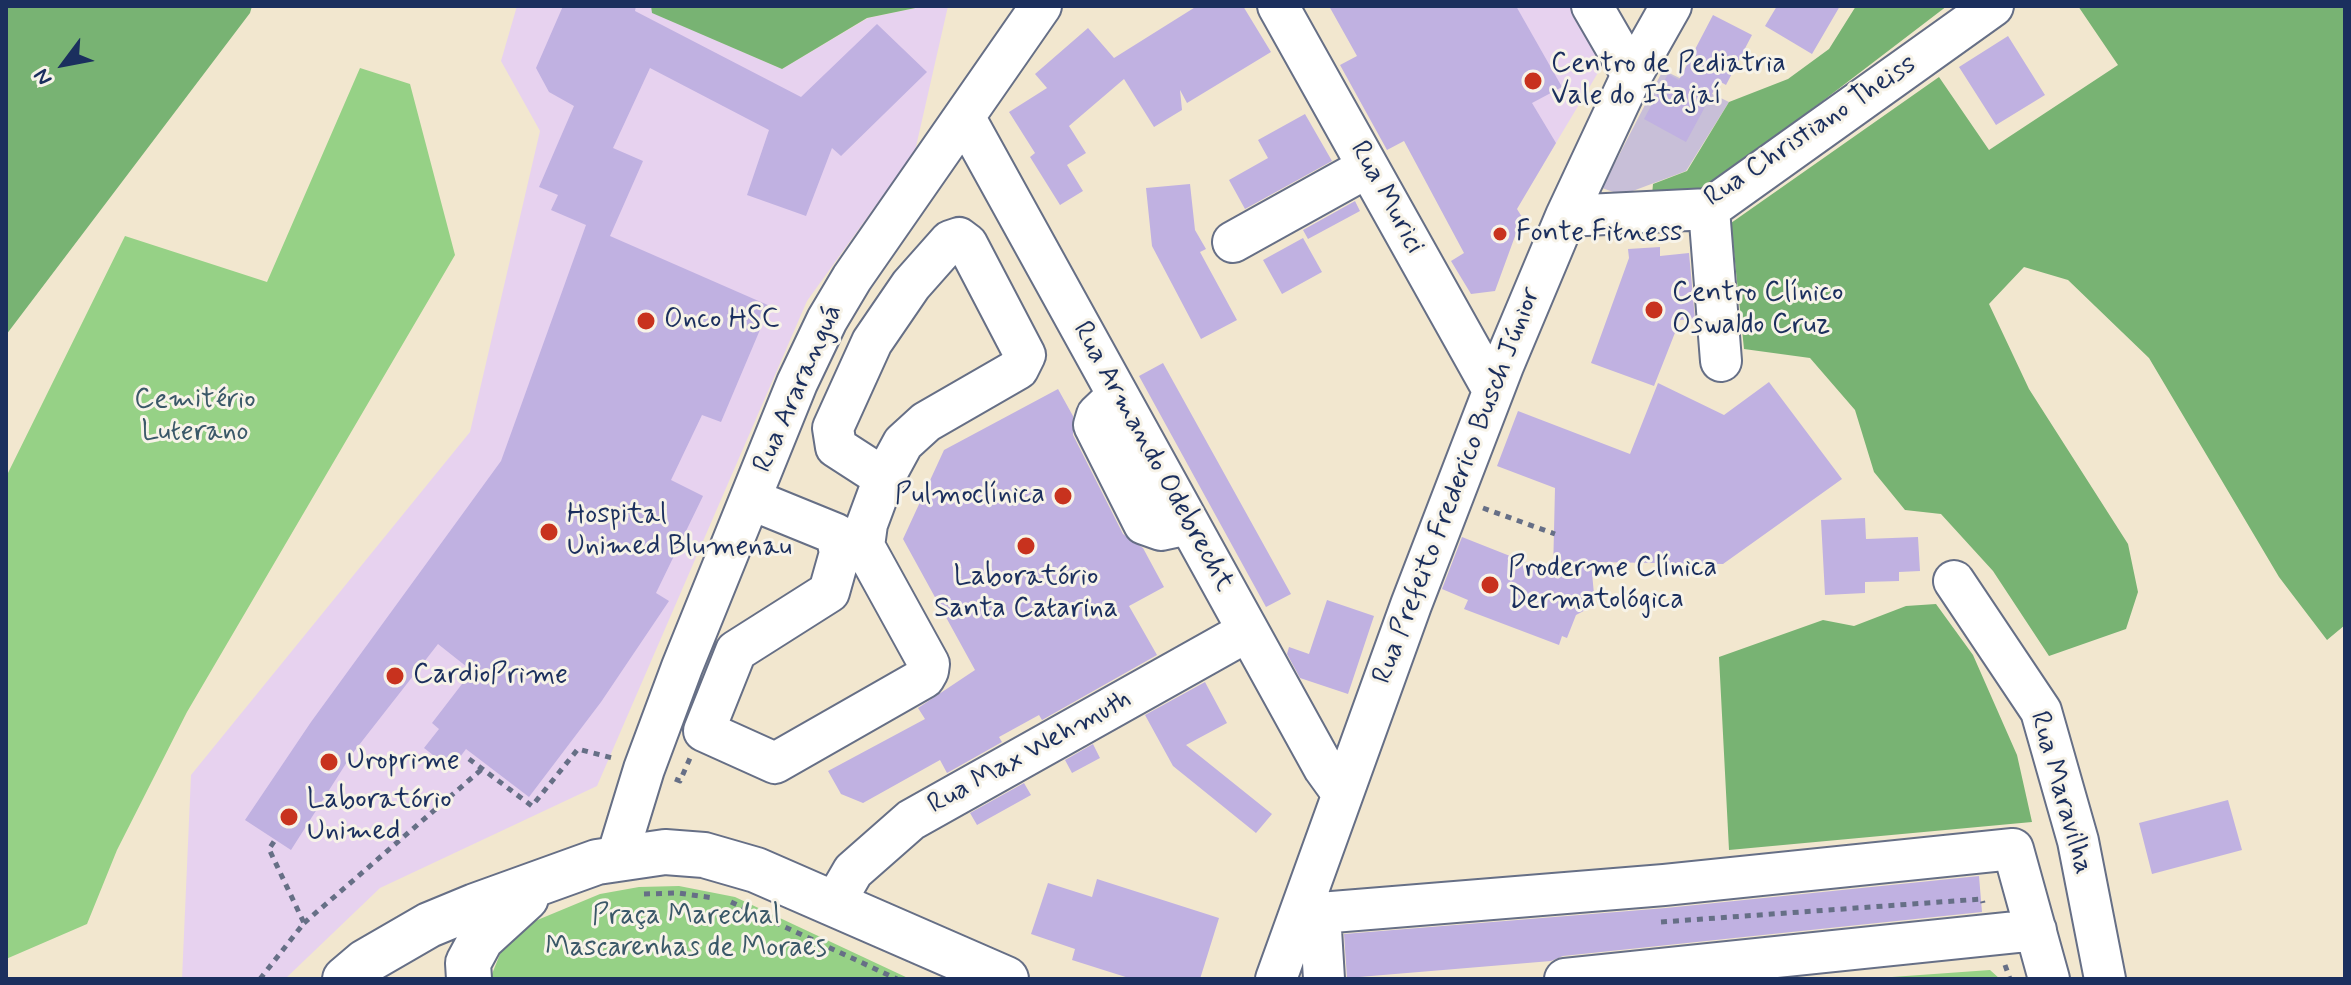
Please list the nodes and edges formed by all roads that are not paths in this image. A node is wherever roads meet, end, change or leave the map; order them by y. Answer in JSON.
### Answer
{"nodes":[{"id":1,"x":1041,"y":6,"type":"edge"},
{"id":2,"x":1278,"y":6,"type":"edge"},
{"id":3,"x":1592,"y":6,"type":"edge"},
{"id":4,"x":1671,"y":6,"type":"edge"},
{"id":5,"x":1993,"y":6,"type":"edge"},
{"id":6,"x":1632,"y":75,"type":"junction"},
{"id":7,"x":966,"y":120,"type":"junction"},
{"id":8,"x":1368,"y":167,"type":"junction"},
{"id":9,"x":1709,"y":209,"type":"junction"},
{"id":10,"x":1566,"y":216,"type":"junction"},
{"id":11,"x":1233,"y":242,"type":"dead end"},
{"id":12,"x":1721,"y":361,"type":"dead end"},
{"id":13,"x":1493,"y":390,"type":"junction"},
{"id":14,"x":884,"y":478,"type":"junction"},
{"id":15,"x":754,"y":489,"type":"junction"},
{"id":16,"x":856,"y":535,"type":"junction"},
{"id":17,"x":1954,"y":581,"type":"dead end"},
{"id":18,"x":889,"y":590,"type":"junction"},
{"id":19,"x":829,"y":592,"type":"junction"},
{"id":20,"x":1248,"y":631,"type":"junction"},
{"id":21,"x":1342,"y":793,"type":"junction"},
{"id":22,"x":617,"y":857,"type":"junction"},
{"id":23,"x":557,"y":876,"type":"junction"},
{"id":24,"x":835,"y":902,"type":"junction"},
{"id":25,"x":2036,"y":930,"type":"junction"},
{"id":26,"x":949,"y":964,"type":"edge"},
{"id":27,"x":345,"y":979,"type":"edge"},
{"id":28,"x":469,"y":979,"type":"edge"},
{"id":29,"x":1006,"y":979,"type":"edge"},
{"id":30,"x":1276,"y":979,"type":"edge"},
{"id":31,"x":1324,"y":979,"type":"edge"},
{"id":32,"x":1565,"y":979,"type":"edge"},
{"id":33,"x":2049,"y":979,"type":"edge"},
{"id":34,"x":2105,"y":979,"type":"edge"}],
"edges":[{"from":1,"to":7,"type":"street","name":"Rua Araranguá"},
{"from":2,"to":8,"type":"street","name":"Rua Murici"},
{"from":3,"to":6,"type":"street"},
{"from":4,"to":6,"type":"street","name":"Rua Prefeito Frederico Busch Júnior"},
{"from":5,"to":9,"type":"street","name":"Rua Christiano Theiss"},
{"from":6,"to":10,"type":"street","name":"Rua Prefeito Frederico Busch Júnior"},
{"from":7,"to":15,"type":"street","name":"Rua Araranguá"},
{"from":7,"to":20,"type":"street","name":"Rua Armando Odebrecht"},
{"from":8,"to":11,"type":"street"},
{"from":8,"to":13,"type":"street","name":"Rua Murici"},
{"from":9,"to":10,"type":"street","name":"Rua Christiano Theiss"},
{"from":9,"to":12,"type":"street"},
{"from":10,"to":13,"type":"street","name":"Rua Prefeito Frederico Busch Júnior"},
{"from":13,"to":21,"type":"street","name":"Rua Prefeito Frederico Busch Júnior"},
{"from":14,"to":14,"type":"street"},
{"from":14,"to":16,"type":"street"},
{"from":15,"to":16,"type":"street"},
{"from":15,"to":22,"type":"street","name":"Rua Araranguá"},
{"from":16,"to":18,"type":"street"},
{"from":16,"to":19,"type":"street"},
{"from":17,"to":34,"type":"street","name":"Rua Maravilha"},
{"from":18,"to":19,"type":"street"},
{"from":18,"to":19,"type":"street"},
{"from":20,"to":21,"type":"street","name":"Rua Armando Odebrecht"},
{"from":20,"to":24,"type":"street","name":"Rua Max Wehmuth"},
{"from":21,"to":30,"type":"street","name":"Rua Prefeito Frederico Busch Júnior"},
{"from":22,"to":23,"type":"main road"},
{"from":22,"to":24,"type":"main road"},
{"from":23,"to":27,"type":"main road"},
{"from":23,"to":28,"type":"main road"},
{"from":24,"to":26,"type":"main road"},
{"from":25,"to":31,"type":"street"},
{"from":25,"to":32,"type":"street"},
{"from":25,"to":33,"type":"street"},
{"from":26,"to":29,"type":"main road"}]}
